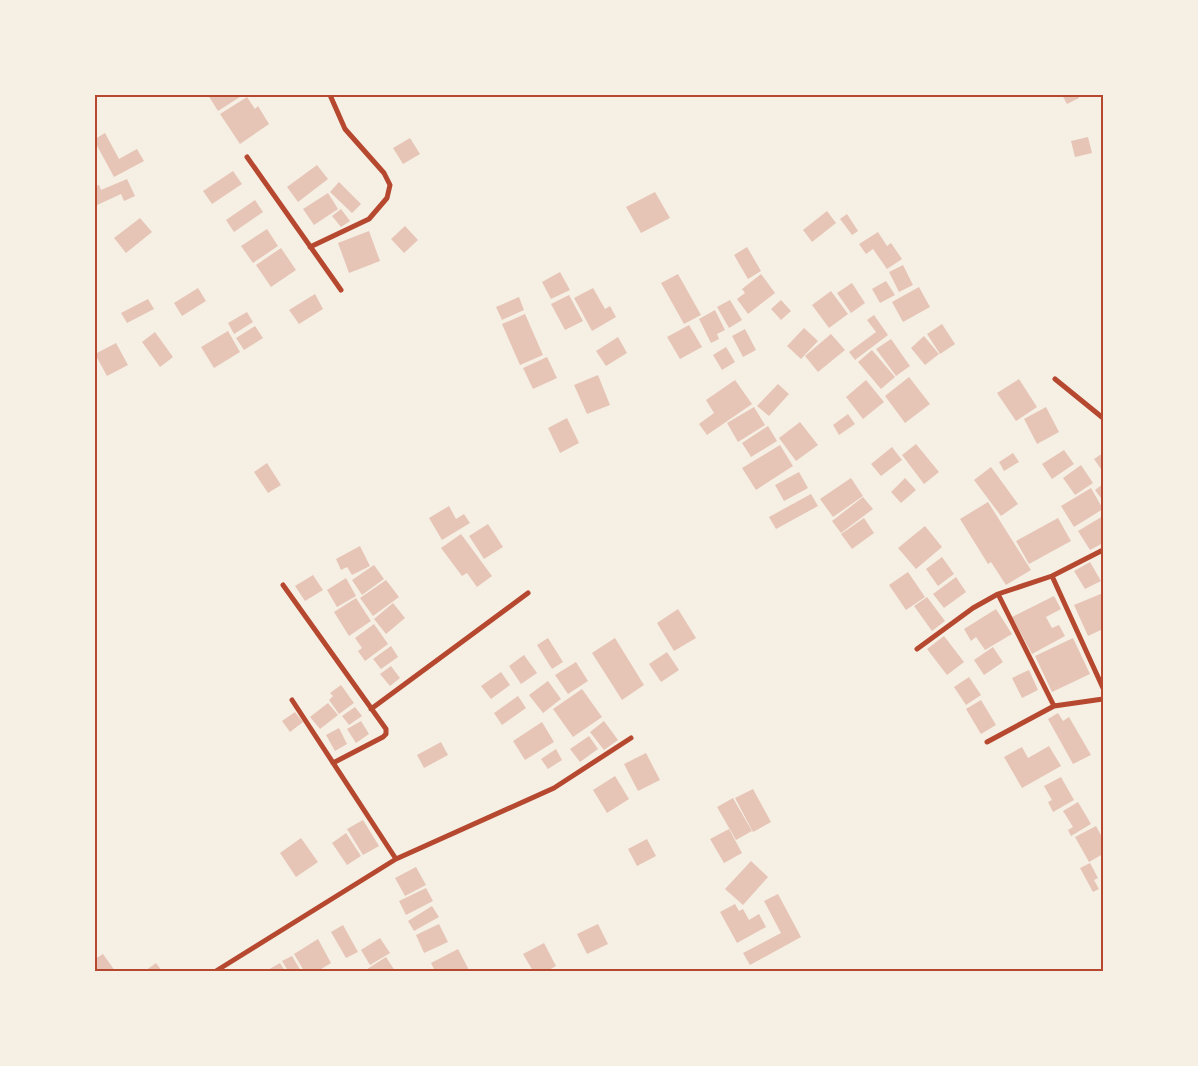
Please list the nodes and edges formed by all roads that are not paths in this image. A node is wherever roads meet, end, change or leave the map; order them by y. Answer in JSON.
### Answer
{"nodes":[{"id":1,"x":330,"y":95,"type":"edge"},
{"id":2,"x":247,"y":157,"type":"dead end"},
{"id":3,"x":310,"y":247,"type":"junction"},
{"id":4,"x":341,"y":290,"type":"dead end"},
{"id":5,"x":1055,"y":378,"type":"dead end"},
{"id":6,"x":1103,"y":418,"type":"edge"},
{"id":7,"x":1103,"y":550,"type":"edge"},
{"id":8,"x":1052,"y":576,"type":"junction"},
{"id":9,"x":283,"y":585,"type":"dead end"},
{"id":10,"x":528,"y":593,"type":"dead end"},
{"id":11,"x":998,"y":594,"type":"junction"},
{"id":12,"x":916,"y":649,"type":"dead end"},
{"id":13,"x":1103,"y":688,"type":"edge"},
{"id":14,"x":1103,"y":699,"type":"edge"},
{"id":15,"x":292,"y":700,"type":"dead end"},
{"id":16,"x":1054,"y":706,"type":"junction"},
{"id":17,"x":371,"y":709,"type":"junction"},
{"id":18,"x":631,"y":738,"type":"dead end"},
{"id":19,"x":987,"y":742,"type":"dead end"},
{"id":20,"x":333,"y":763,"type":"junction"},
{"id":21,"x":396,"y":859,"type":"junction"},
{"id":22,"x":216,"y":971,"type":"edge"}],
"edges":[{"from":1,"to":3,"type":"street"},
{"from":2,"to":3,"type":"street"},
{"from":3,"to":4,"type":"street"},
{"from":5,"to":6,"type":"street"},
{"from":7,"to":8,"type":"street"},
{"from":8,"to":11,"type":"street"},
{"from":8,"to":13,"type":"street"},
{"from":9,"to":17,"type":"street"},
{"from":10,"to":17,"type":"street"},
{"from":11,"to":12,"type":"street"},
{"from":11,"to":16,"type":"street"},
{"from":14,"to":16,"type":"street"},
{"from":15,"to":20,"type":"street"},
{"from":16,"to":19,"type":"street"},
{"from":17,"to":20,"type":"street"},
{"from":18,"to":21,"type":"street"},
{"from":20,"to":21,"type":"street"},
{"from":21,"to":22,"type":"street"}]}
